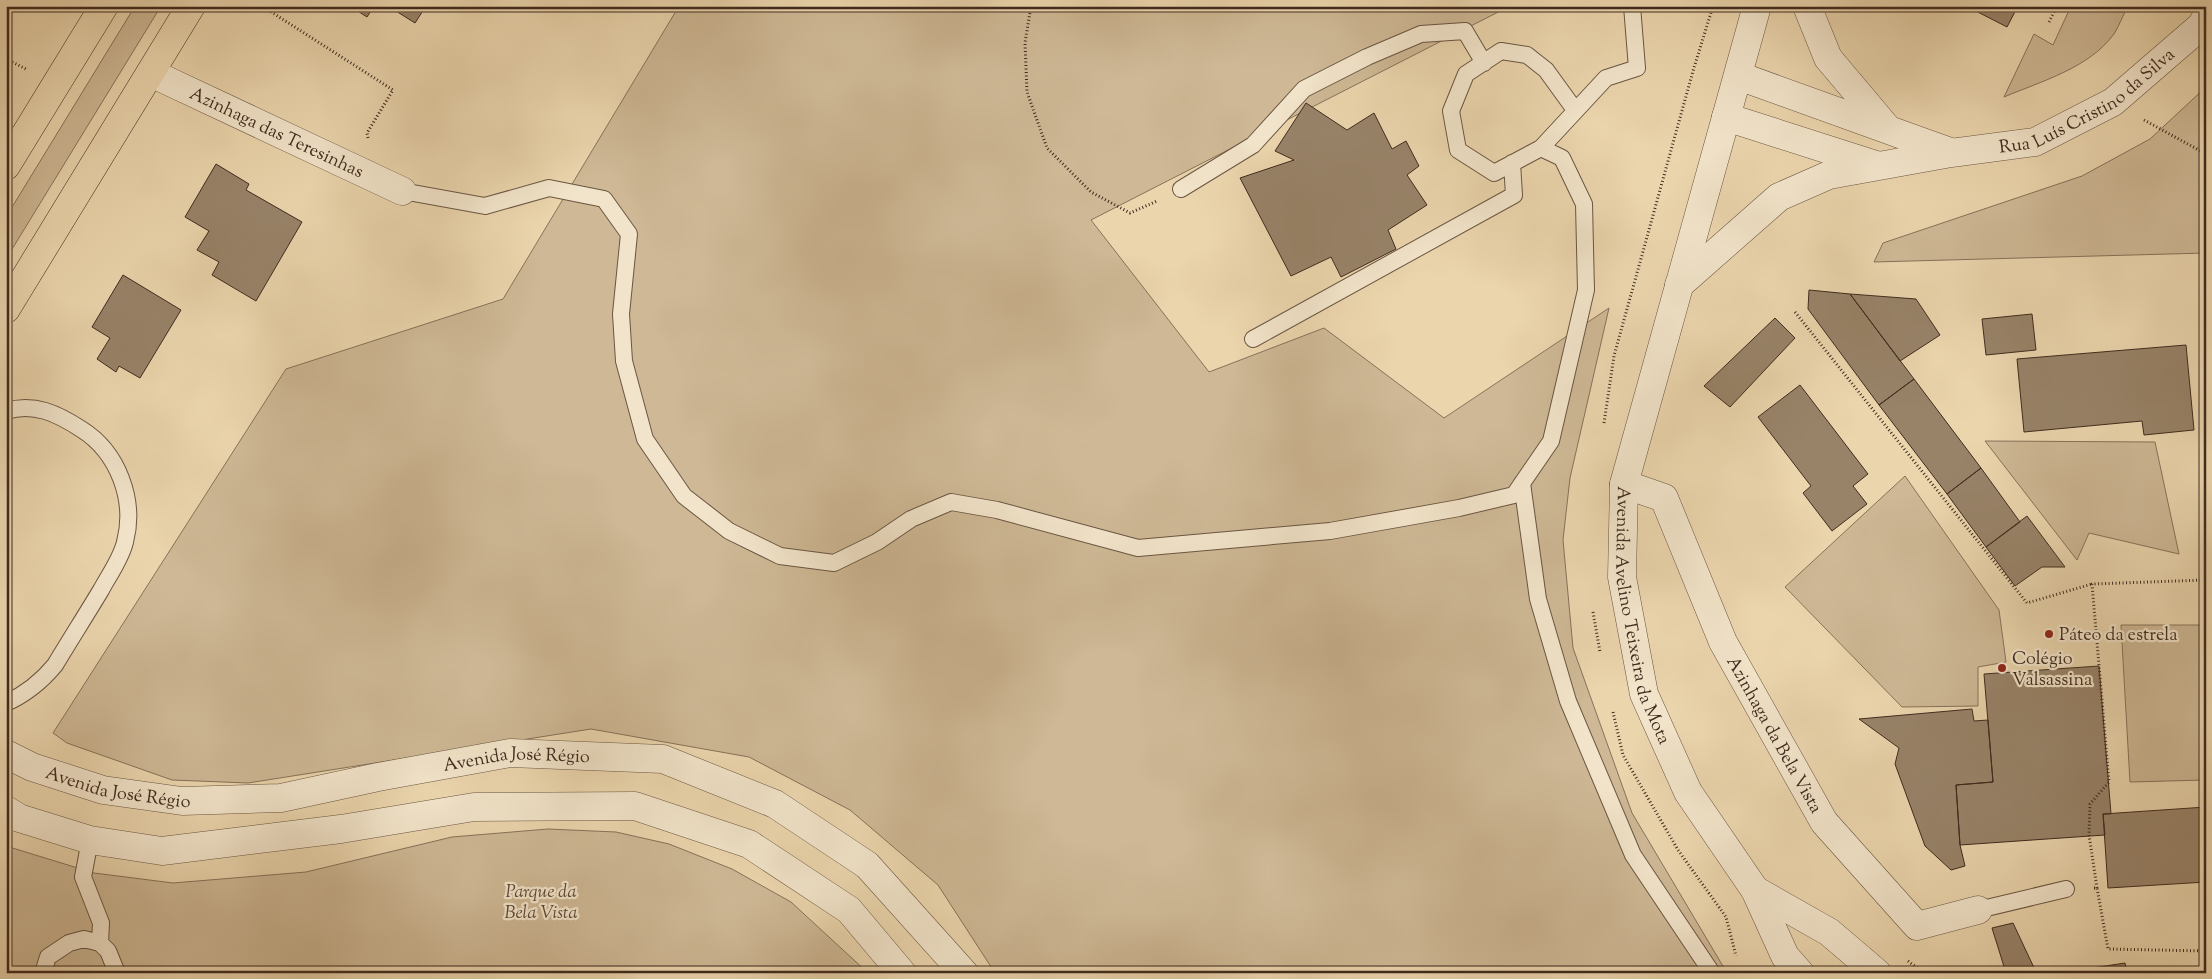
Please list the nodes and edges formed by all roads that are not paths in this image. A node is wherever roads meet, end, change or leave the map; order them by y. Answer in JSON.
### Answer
{"nodes":[{"id":1,"x":104,"y":6,"type":"edge"},
{"id":2,"x":192,"y":6,"type":"edge"},
{"id":3,"x":1632,"y":6,"type":"edge"},
{"id":4,"x":1757,"y":6,"type":"edge"},
{"id":5,"x":1807,"y":6,"type":"edge"},
{"id":6,"x":2206,"y":17,"type":"edge"},
{"id":7,"x":1484,"y":62,"type":"junction"},
{"id":8,"x":151,"y":73,"type":"junction"},
{"id":9,"x":1739,"y":76,"type":"junction"},
{"id":10,"x":1575,"y":110,"type":"junction"},
{"id":11,"x":1726,"y":117,"type":"junction"},
{"id":12,"x":1888,"y":130,"type":"junction"},
{"id":13,"x":1541,"y":148,"type":"junction"},
{"id":14,"x":1951,"y":153,"type":"junction"},
{"id":15,"x":1512,"y":163,"type":"junction"},
{"id":16,"x":1878,"y":165,"type":"junction"},
{"id":17,"x":6,"y":166,"type":"edge"},
{"id":18,"x":1181,"y":189,"type":"road end"},
{"id":19,"x":402,"y":191,"type":"joint"},
{"id":20,"x":1679,"y":285,"type":"junction"},
{"id":21,"x":6,"y":309,"type":"edge"},
{"id":22,"x":1253,"y":340,"type":"dead end"},
{"id":23,"x":6,"y":411,"type":"edge"},
{"id":24,"x":1522,"y":483,"type":"junction"},
{"id":25,"x":1624,"y":484,"type":"junction"},
{"id":26,"x":6,"y":703,"type":"edge"},
{"id":27,"x":6,"y":754,"type":"edge"},
{"id":28,"x":6,"y":810,"type":"edge"},
{"id":29,"x":90,"y":840,"type":"junction"},
{"id":30,"x":2066,"y":889,"type":"road end"},
{"id":31,"x":1755,"y":890,"type":"junction"},
{"id":32,"x":1978,"y":910,"type":"joint"},
{"id":33,"x":100,"y":943,"type":"junction"},
{"id":34,"x":43,"y":973,"type":"edge"},
{"id":35,"x":117,"y":973,"type":"edge"},
{"id":36,"x":902,"y":973,"type":"edge"},
{"id":37,"x":964,"y":973,"type":"edge"},
{"id":38,"x":1712,"y":973,"type":"edge"},
{"id":39,"x":1800,"y":973,"type":"edge"},
{"id":40,"x":1877,"y":973,"type":"edge"}],
"edges":[{"from":1,"to":17,"type":"main road"},
{"from":2,"to":8,"type":"main road"},
{"from":3,"to":10,"type":"lane"},
{"from":4,"to":9,"type":"street","name":"Avenida Avelino Teixeira da Mota"},
{"from":5,"to":12,"type":"street"},
{"from":6,"to":14,"type":"street","name":"Rua Luís Cristino da Silva"},
{"from":7,"to":10,"type":"lane"},
{"from":7,"to":15,"type":"lane"},
{"from":7,"to":18,"type":"lane"},
{"from":8,"to":19,"type":"street","name":"Azinhaga das Teresinhas"},
{"from":8,"to":21,"type":"main road"},
{"from":9,"to":11,"type":"street","name":"Avenida Avelino Teixeira da Mota"},
{"from":9,"to":12,"type":"street","name":"Rua Luís Cristino da Silva"},
{"from":10,"to":13,"type":"lane"},
{"from":11,"to":16,"type":"street","name":"Rua Luís Cristino da Silva"},
{"from":11,"to":20,"type":"street","name":"Avenida Avelino Teixeira da Mota"},
{"from":12,"to":14,"type":"street","name":"Rua Luís Cristino da Silva"},
{"from":13,"to":15,"type":"lane"},
{"from":13,"to":24,"type":"lane"},
{"from":14,"to":16,"type":"street","name":"Rua Luís Cristino da Silva"},
{"from":15,"to":22,"type":"lane"},
{"from":16,"to":20,"type":"street","name":"Rua Luís Cristino da Silva"},
{"from":19,"to":24,"type":"lane"},
{"from":20,"to":25,"type":"street","name":"Avenida Avelino Teixeira da Mota"},
{"from":23,"to":26,"type":"lane"},
{"from":24,"to":38,"type":"lane"},
{"from":25,"to":31,"type":"street","name":"Avenida Avelino Teixeira da Mota"},
{"from":25,"to":32,"type":"street","name":"Azinhaga da Bela Vista"},
{"from":27,"to":37,"type":"street","name":"Avenida José Régio"},
{"from":28,"to":29,"type":"street"},
{"from":29,"to":33,"type":"lane"},
{"from":29,"to":36,"type":"street"},
{"from":30,"to":32,"type":"lane"},
{"from":31,"to":39,"type":"street","name":"Avenida Avelino Teixeira da Mota"},
{"from":31,"to":40,"type":"street","name":"Avenida Avelino Teixeira da Mota"},
{"from":33,"to":34,"type":"lane"},
{"from":33,"to":35,"type":"lane"}]}
